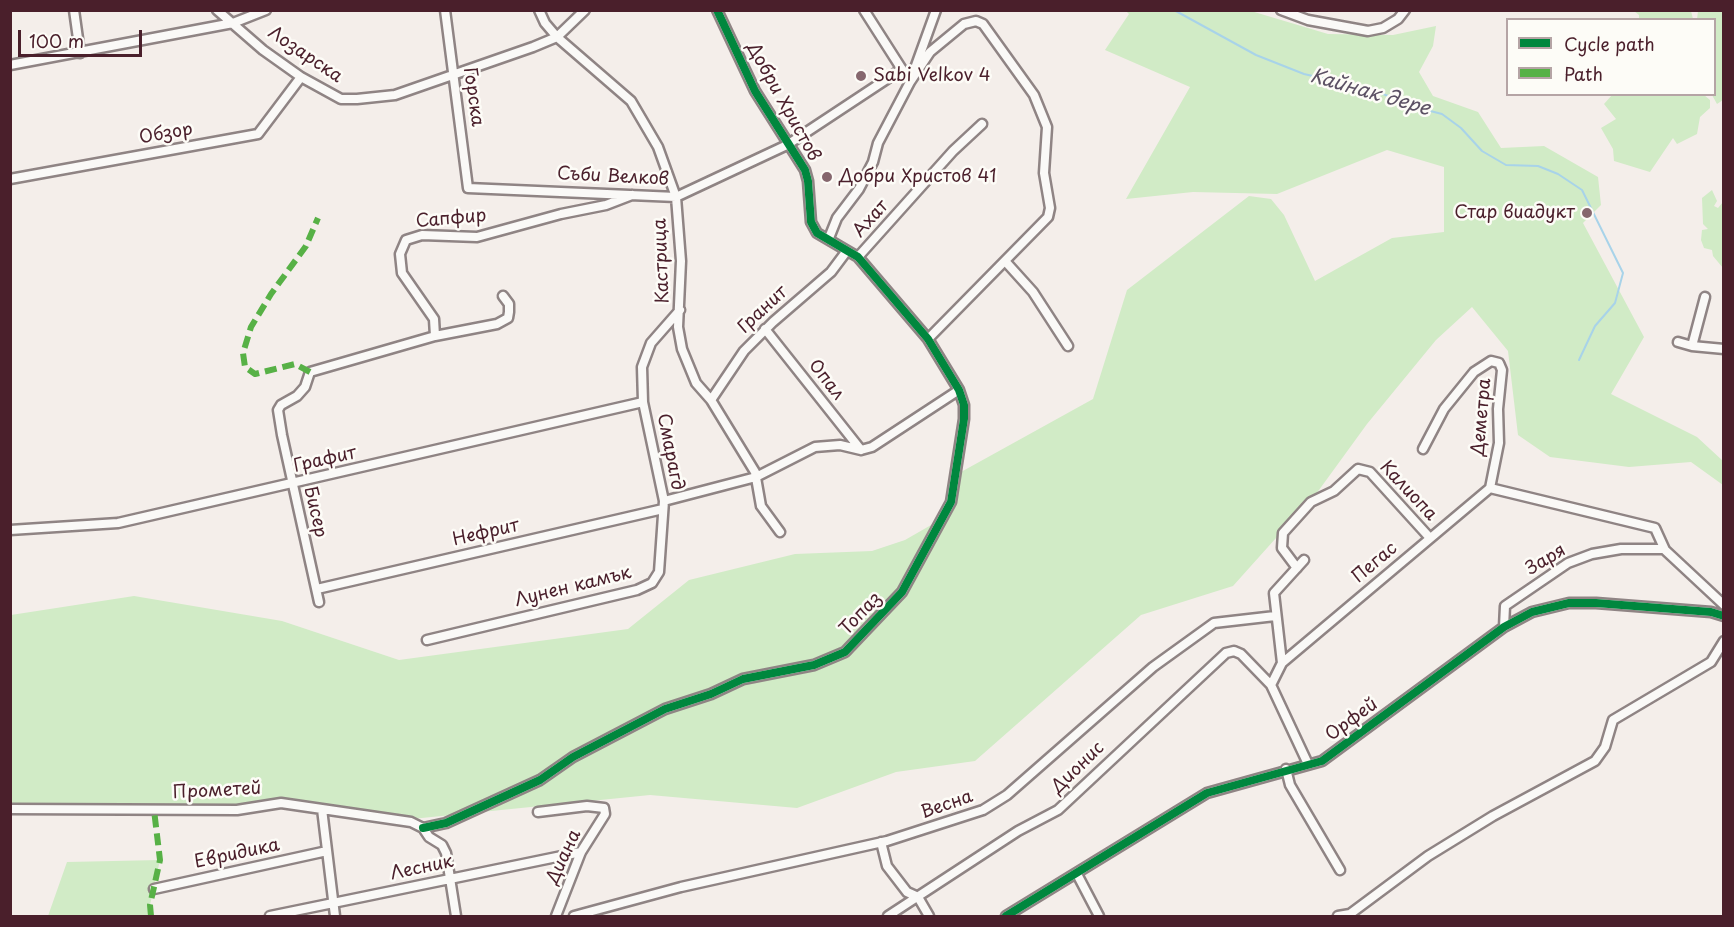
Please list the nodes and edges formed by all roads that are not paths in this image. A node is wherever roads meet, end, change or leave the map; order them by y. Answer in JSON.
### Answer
{"nodes":[{"id":1,"x":74,"y":10,"type":"edge"},
{"id":2,"x":218,"y":10,"type":"edge"},
{"id":3,"x":266,"y":10,"type":"edge"},
{"id":4,"x":446,"y":10,"type":"edge"},
{"id":5,"x":539,"y":10,"type":"edge"},
{"id":6,"x":585,"y":10,"type":"edge"},
{"id":7,"x":717,"y":10,"type":"edge"},
{"id":8,"x":864,"y":10,"type":"edge"},
{"id":9,"x":936,"y":10,"type":"edge"},
{"id":10,"x":1281,"y":10,"type":"edge"},
{"id":11,"x":1405,"y":10,"type":"edge"},
{"id":12,"x":232,"y":23,"type":"junction"},
{"id":13,"x":557,"y":38,"type":"junction"},
{"id":14,"x":80,"y":52,"type":"junction"},
{"id":15,"x":10,"y":65,"type":"edge"},
{"id":16,"x":902,"y":69,"type":"junction"},
{"id":17,"x":453,"y":75,"type":"junction"},
{"id":18,"x":301,"y":77,"type":"junction"},
{"id":19,"x":910,"y":82,"type":"junction"},
{"id":20,"x":982,"y":124,"type":"dead end"},
{"id":21,"x":787,"y":146,"type":"junction"},
{"id":22,"x":10,"y":179,"type":"edge"},
{"id":23,"x":468,"y":188,"type":"joint"},
{"id":24,"x":638,"y":193,"type":"junction"},
{"id":25,"x":676,"y":197,"type":"junction"},
{"id":26,"x":828,"y":238,"type":"junction"},
{"id":27,"x":846,"y":252,"type":"junction"},
{"id":28,"x":858,"y":257,"type":"junction"},
{"id":29,"x":1005,"y":261,"type":"junction"},
{"id":30,"x":503,"y":296,"type":"dead end"},
{"id":31,"x":1705,"y":297,"type":"dead end"},
{"id":32,"x":680,"y":310,"type":"junction"},
{"id":33,"x":765,"y":329,"type":"junction"},
{"id":34,"x":435,"y":336,"type":"junction"},
{"id":35,"x":928,"y":339,"type":"junction"},
{"id":36,"x":1678,"y":342,"type":"dead end"},
{"id":37,"x":1068,"y":346,"type":"dead end"},
{"id":38,"x":1692,"y":346,"type":"junction"},
{"id":39,"x":1724,"y":349,"type":"edge"},
{"id":40,"x":959,"y":390,"type":"junction"},
{"id":41,"x":711,"y":400,"type":"junction"},
{"id":42,"x":643,"y":402,"type":"junction"},
{"id":43,"x":1423,"y":449,"type":"dead end"},
{"id":44,"x":861,"y":450,"type":"junction"},
{"id":45,"x":756,"y":477,"type":"junction"},
{"id":46,"x":292,"y":484,"type":"junction"},
{"id":47,"x":1490,"y":488,"type":"junction"},
{"id":48,"x":664,"y":505,"type":"junction"},
{"id":49,"x":10,"y":530,"type":"edge"},
{"id":50,"x":780,"y":532,"type":"dead end"},
{"id":51,"x":1430,"y":538,"type":"junction"},
{"id":52,"x":1665,"y":549,"type":"junction"},
{"id":53,"x":1304,"y":560,"type":"dead end"},
{"id":54,"x":1297,"y":568,"type":"junction"},
{"id":55,"x":317,"y":589,"type":"junction"},
{"id":56,"x":319,"y":602,"type":"dead end"},
{"id":57,"x":1724,"y":605,"type":"edge"},
{"id":58,"x":1275,"y":616,"type":"junction"},
{"id":59,"x":1724,"y":616,"type":"edge"},
{"id":60,"x":1504,"y":627,"type":"junction"},
{"id":61,"x":427,"y":640,"type":"dead end"},
{"id":62,"x":1724,"y":641,"type":"edge"},
{"id":63,"x":1282,"y":663,"type":"junction"},
{"id":64,"x":1271,"y":685,"type":"junction"},
{"id":65,"x":1308,"y":764,"type":"junction"},
{"id":66,"x":1286,"y":769,"type":"junction"},
{"id":67,"x":10,"y":809,"type":"edge"},
{"id":68,"x":322,"y":809,"type":"junction"},
{"id":69,"x":538,"y":812,"type":"dead end"},
{"id":70,"x":423,"y":828,"type":"junction"},
{"id":71,"x":881,"y":842,"type":"junction"},
{"id":72,"x":327,"y":851,"type":"junction"},
{"id":73,"x":581,"y":852,"type":"junction"},
{"id":74,"x":1340,"y":870,"type":"dead end"},
{"id":75,"x":1077,"y":874,"type":"junction"},
{"id":76,"x":448,"y":879,"type":"junction"},
{"id":77,"x":154,"y":889,"type":"dead end"},
{"id":78,"x":918,"y":897,"type":"junction"},
{"id":79,"x":334,"y":904,"type":"junction"},
{"id":80,"x":270,"y":916,"type":"edge"},
{"id":81,"x":335,"y":916,"type":"edge"},
{"id":82,"x":456,"y":916,"type":"edge"},
{"id":83,"x":556,"y":916,"type":"edge"},
{"id":84,"x":574,"y":916,"type":"edge"},
{"id":85,"x":888,"y":916,"type":"edge"},
{"id":86,"x":929,"y":916,"type":"edge"},
{"id":87,"x":1006,"y":916,"type":"edge"},
{"id":88,"x":1100,"y":916,"type":"edge"},
{"id":89,"x":1338,"y":916,"type":"edge"}],
"edges":[{"from":1,"to":14,"type":"street"},
{"from":2,"to":12,"type":"street","name":"Лозарска"},
{"from":3,"to":12,"type":"street"},
{"from":4,"to":17,"type":"street","name":"Горска"},
{"from":5,"to":13,"type":"street","name":"Кастрица"},
{"from":6,"to":13,"type":"street"},
{"from":7,"to":21,"type":"street","name":"Добри Христов"},
{"from":8,"to":16,"type":"street"},
{"from":9,"to":19,"type":"street"},
{"from":10,"to":11,"type":"street"},
{"from":12,"to":14,"type":"street"},
{"from":12,"to":18,"type":"street","name":"Лозарска"},
{"from":13,"to":17,"type":"street","name":"Лозарска"},
{"from":13,"to":25,"type":"street","name":"Кастрица"},
{"from":14,"to":15,"type":"street"},
{"from":16,"to":19,"type":"street"},
{"from":16,"to":21,"type":"street","name":"Съби Велков"},
{"from":17,"to":18,"type":"street","name":"Лозарска"},
{"from":17,"to":23,"type":"street","name":"Горска"},
{"from":18,"to":22,"type":"street","name":"Обзор"},
{"from":19,"to":26,"type":"street"},
{"from":19,"to":29,"type":"street"},
{"from":20,"to":28,"type":"street","name":"Ахат"},
{"from":21,"to":25,"type":"street","name":"Съби Велков"},
{"from":21,"to":26,"type":"street","name":"Добри Христов"},
{"from":23,"to":24,"type":"street","name":"Съби Велков"},
{"from":24,"to":25,"type":"street","name":"Съби Велков"},
{"from":24,"to":34,"type":"street","name":"Сапфир"},
{"from":25,"to":32,"type":"street","name":"Кастрица"},
{"from":26,"to":27,"type":"street","name":"Топаз"},
{"from":27,"to":28,"type":"street","name":"Топаз"},
{"from":27,"to":33,"type":"street","name":"Гранит"},
{"from":28,"to":35,"type":"street","name":"Топаз"},
{"from":29,"to":35,"type":"street"},
{"from":29,"to":37,"type":"street"},
{"from":30,"to":34,"type":"street"},
{"from":31,"to":38,"type":"street"},
{"from":32,"to":41,"type":"street","name":"Кастрица"},
{"from":32,"to":42,"type":"street","name":"Смарагд"},
{"from":33,"to":41,"type":"street","name":"Гранит"},
{"from":33,"to":44,"type":"street","name":"Опал"},
{"from":34,"to":46,"type":"street","name":"Бисер"},
{"from":35,"to":40,"type":"street","name":"Топаз"},
{"from":36,"to":38,"type":"street"},
{"from":38,"to":39,"type":"street"},
{"from":40,"to":44,"type":"street"},
{"from":40,"to":70,"type":"street","name":"Топаз"},
{"from":41,"to":45,"type":"street","name":"Кастрица"},
{"from":42,"to":46,"type":"street","name":"Графит"},
{"from":42,"to":48,"type":"street","name":"Смарагд"},
{"from":43,"to":47,"type":"street","name":"Деметра"},
{"from":44,"to":45,"type":"street","name":"Нефрит"},
{"from":45,"to":48,"type":"street","name":"Нефрит"},
{"from":45,"to":50,"type":"street","name":"Кастрица"},
{"from":46,"to":49,"type":"street","name":"Графит"},
{"from":46,"to":55,"type":"street","name":"Бисер"},
{"from":47,"to":51,"type":"street","name":"Пегас"},
{"from":47,"to":52,"type":"street"},
{"from":48,"to":55,"type":"street","name":"Нефрит"},
{"from":48,"to":61,"type":"street","name":"Лунен камък"},
{"from":51,"to":54,"type":"street","name":"Калиопа"},
{"from":51,"to":63,"type":"street","name":"Пегас"},
{"from":52,"to":57,"type":"street"},
{"from":52,"to":60,"type":"street","name":"Заря"},
{"from":53,"to":54,"type":"street"},
{"from":54,"to":58,"type":"street"},
{"from":55,"to":56,"type":"street","name":"Бисер"},
{"from":58,"to":63,"type":"street"},
{"from":58,"to":71,"type":"street","name":"Весна"},
{"from":59,"to":60,"type":"street","name":"Орфей"},
{"from":60,"to":65,"type":"street","name":"Орфей"},
{"from":62,"to":89,"type":"street"},
{"from":63,"to":64,"type":"street"},
{"from":64,"to":65,"type":"street"},
{"from":64,"to":78,"type":"street","name":"Дионис"},
{"from":65,"to":66,"type":"street","name":"Орфей"},
{"from":66,"to":74,"type":"street"},
{"from":66,"to":75,"type":"street","name":"Орфей"},
{"from":67,"to":68,"type":"street","name":"Прометей"},
{"from":68,"to":70,"type":"street","name":"Прометей"},
{"from":68,"to":72,"type":"street"},
{"from":69,"to":73,"type":"street","name":"Диана"},
{"from":70,"to":76,"type":"street"},
{"from":71,"to":78,"type":"street"},
{"from":71,"to":84,"type":"street","name":"Весна"},
{"from":72,"to":77,"type":"street","name":"Евридика"},
{"from":72,"to":79,"type":"street"},
{"from":73,"to":76,"type":"street","name":"Лесник"},
{"from":73,"to":83,"type":"street","name":"Диана"},
{"from":75,"to":87,"type":"street","name":"Орфей"},
{"from":75,"to":88,"type":"street"},
{"from":76,"to":79,"type":"street","name":"Лесник"},
{"from":76,"to":82,"type":"street"},
{"from":78,"to":85,"type":"street","name":"Дионис"},
{"from":78,"to":86,"type":"street"},
{"from":79,"to":80,"type":"street","name":"Лесник"},
{"from":79,"to":81,"type":"street"}]}
